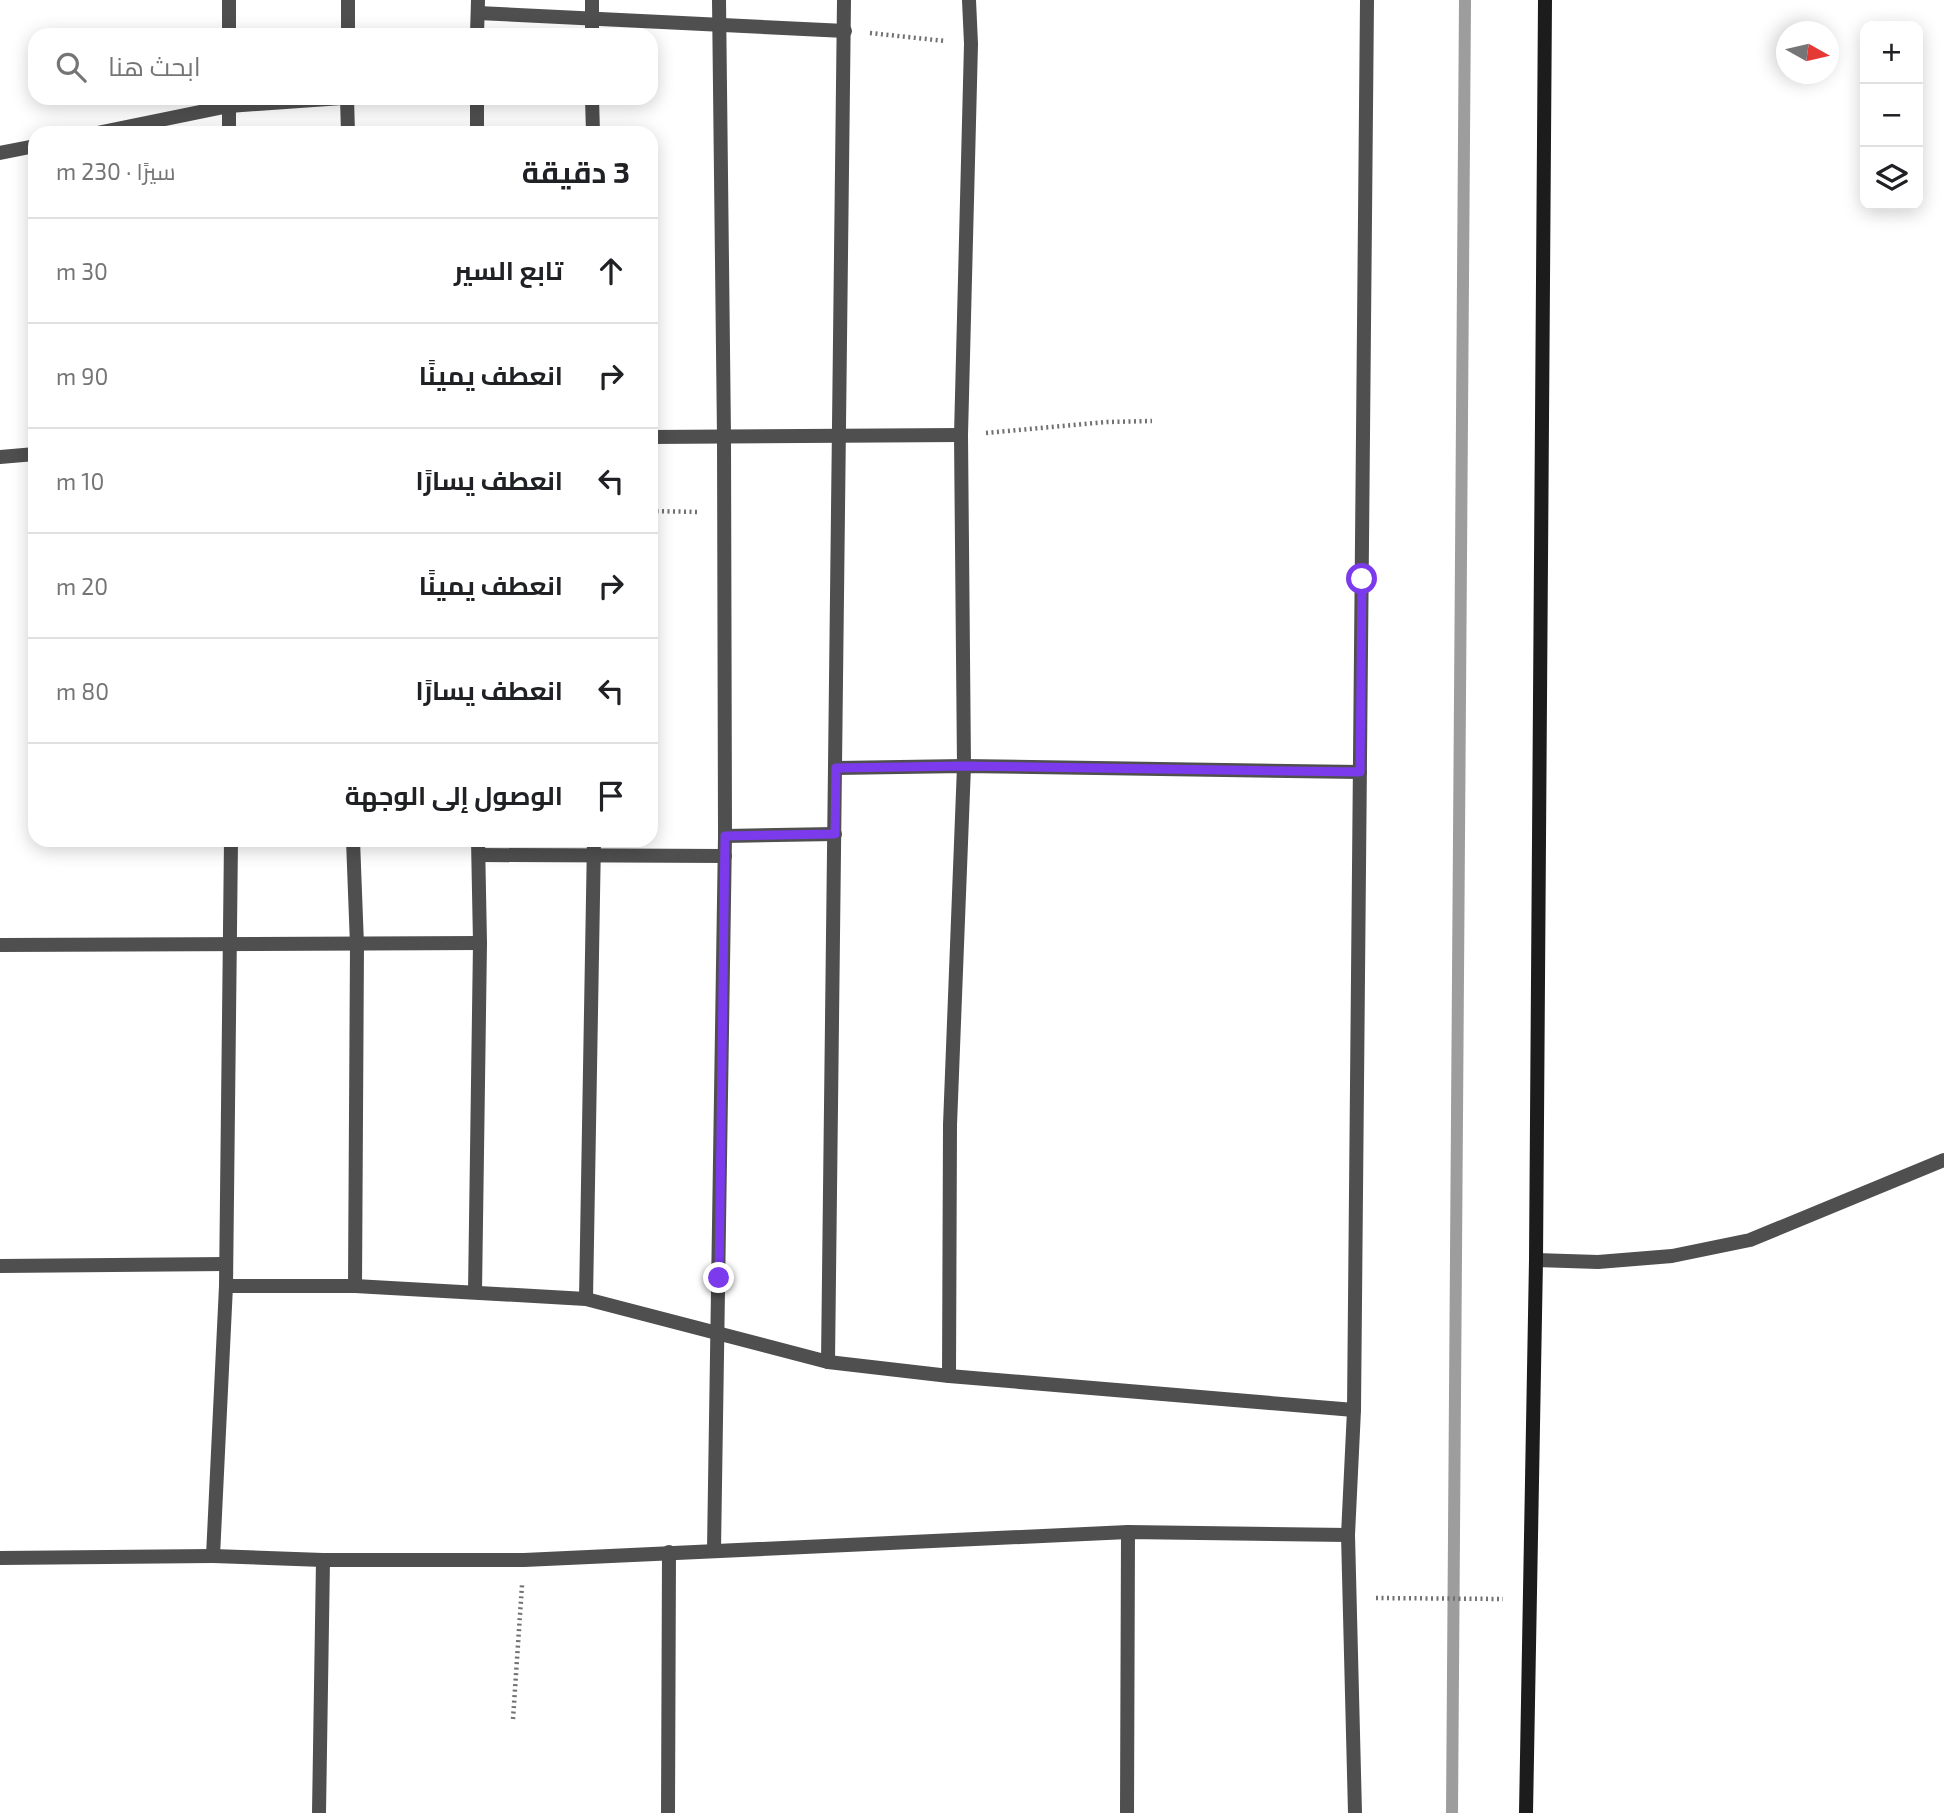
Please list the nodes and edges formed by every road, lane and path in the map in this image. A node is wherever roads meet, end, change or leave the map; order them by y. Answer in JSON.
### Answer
{"nodes":[{"id":1,"x":229,"y":0,"type":"edge"},
{"id":2,"x":348,"y":0,"type":"edge"},
{"id":3,"x":592,"y":0,"type":"edge"},
{"id":4,"x":719,"y":0,"type":"edge"},
{"id":5,"x":844,"y":0,"type":"edge"},
{"id":6,"x":970,"y":0,"type":"edge"},
{"id":7,"x":1367,"y":0,"type":"edge"},
{"id":8,"x":1545,"y":0,"type":"edge"},
{"id":9,"x":478,"y":7,"type":"edge"},
{"id":10,"x":592,"y":19,"type":"junction"},
{"id":11,"x":720,"y":26,"type":"junction"},
{"id":12,"x":229,"y":28,"type":"edge"},
{"id":13,"x":348,"y":28,"type":"edge"},
{"id":14,"x":477,"y":28,"type":"edge"},
{"id":15,"x":592,"y":28,"type":"edge"},
{"id":16,"x":845,"y":31,"type":"junction"},
{"id":17,"x":971,"y":44,"type":"junction"},
{"id":18,"x":216,"y":105,"type":"edge"},
{"id":19,"x":229,"y":105,"type":"edge"},
{"id":20,"x":347,"y":105,"type":"edge"},
{"id":21,"x":477,"y":105,"type":"edge"},
{"id":22,"x":592,"y":105,"type":"edge"},
{"id":23,"x":127,"y":126,"type":"edge"},
{"id":24,"x":229,"y":126,"type":"edge"},
{"id":25,"x":348,"y":126,"type":"edge"},
{"id":26,"x":477,"y":126,"type":"edge"},
{"id":27,"x":593,"y":126,"type":"edge"},
{"id":28,"x":28,"y":147,"type":"edge"},
{"id":29,"x":0,"y":153,"type":"edge"},
{"id":30,"x":1152,"y":421,"type":"dead end"},
{"id":31,"x":838,"y":435,"type":"junction"},
{"id":32,"x":961,"y":435,"type":"junction"},
{"id":33,"x":658,"y":437,"type":"edge"},
{"id":34,"x":724,"y":438,"type":"junction"},
{"id":35,"x":28,"y":455,"type":"edge"},
{"id":36,"x":0,"y":457,"type":"edge"},
{"id":37,"x":658,"y":511,"type":"edge"},
{"id":38,"x":723,"y":512,"type":"junction"},
{"id":39,"x":964,"y":766,"type":"junction"},
{"id":40,"x":836,"y":768,"type":"junction"},
{"id":41,"x":1360,"y":772,"type":"junction"},
{"id":42,"x":835,"y":834,"type":"junction"},
{"id":43,"x":725,"y":836,"type":"junction"},
{"id":44,"x":231,"y":847,"type":"edge"},
{"id":45,"x":354,"y":847,"type":"edge"},
{"id":46,"x":479,"y":847,"type":"edge"},
{"id":47,"x":594,"y":847,"type":"edge"},
{"id":48,"x":725,"y":856,"type":"junction"},
{"id":49,"x":232,"y":943,"type":"junction"},
{"id":50,"x":480,"y":943,"type":"junction"},
{"id":51,"x":0,"y":945,"type":"edge"},
{"id":52,"x":357,"y":945,"type":"junction"},
{"id":53,"x":1944,"y":1160,"type":"edge"},
{"id":54,"x":1536,"y":1260,"type":"junction"},
{"id":55,"x":226,"y":1264,"type":"junction"},
{"id":56,"x":0,"y":1266,"type":"edge"},
{"id":57,"x":226,"y":1286,"type":"junction"},
{"id":58,"x":355,"y":1286,"type":"junction"},
{"id":59,"x":475,"y":1292,"type":"junction"},
{"id":60,"x":586,"y":1299,"type":"junction"},
{"id":61,"x":718,"y":1333,"type":"junction"},
{"id":62,"x":828,"y":1362,"type":"junction"},
{"id":63,"x":949,"y":1376,"type":"junction"},
{"id":64,"x":1353,"y":1410,"type":"junction"},
{"id":65,"x":1128,"y":1532,"type":"junction"},
{"id":66,"x":1348,"y":1535,"type":"junction"},
{"id":67,"x":714,"y":1550,"type":"junction"},
{"id":68,"x":669,"y":1552,"type":"junction"},
{"id":69,"x":213,"y":1556,"type":"junction"},
{"id":70,"x":0,"y":1558,"type":"edge"},
{"id":71,"x":323,"y":1560,"type":"junction"},
{"id":72,"x":524,"y":1560,"type":"junction"},
{"id":73,"x":1374,"y":1598,"type":"dead end"},
{"id":74,"x":1529,"y":1600,"type":"junction"},
{"id":75,"x":513,"y":1719,"type":"dead end"},
{"id":76,"x":318,"y":1813,"type":"edge"},
{"id":77,"x":668,"y":1813,"type":"edge"},
{"id":78,"x":1127,"y":1813,"type":"edge"},
{"id":79,"x":1355,"y":1813,"type":"edge"},
{"id":80,"x":1526,"y":1813,"type":"edge"}],
"edges":[{"from":1,"to":12,"type":"street"},
{"from":2,"to":13,"type":"street"},
{"from":3,"to":10,"type":"street"},
{"from":4,"to":11,"type":"street"},
{"from":5,"to":16,"type":"street"},
{"from":6,"to":17,"type":"street"},
{"from":7,"to":41,"type":"street"},
{"from":8,"to":54,"type":"street"},
{"from":9,"to":10,"type":"street"},
{"from":9,"to":14,"type":"street"},
{"from":10,"to":11,"type":"street"},
{"from":10,"to":15,"type":"street"},
{"from":11,"to":16,"type":"street"},
{"from":11,"to":34,"type":"street"},
{"from":16,"to":17,"type":"path"},
{"from":16,"to":31,"type":"street"},
{"from":17,"to":32,"type":"street"},
{"from":18,"to":23,"type":"street"},
{"from":19,"to":24,"type":"street"},
{"from":20,"to":25,"type":"street"},
{"from":21,"to":26,"type":"street"},
{"from":22,"to":27,"type":"street"},
{"from":28,"to":29,"type":"street"},
{"from":30,"to":32,"type":"path"},
{"from":31,"to":32,"type":"street"},
{"from":31,"to":34,"type":"street"},
{"from":31,"to":40,"type":"street"},
{"from":32,"to":39,"type":"street"},
{"from":33,"to":34,"type":"street"},
{"from":34,"to":38,"type":"street"},
{"from":35,"to":36,"type":"street"},
{"from":37,"to":38,"type":"path"},
{"from":38,"to":43,"type":"street"},
{"from":39,"to":40,"type":"street"},
{"from":39,"to":41,"type":"street"},
{"from":39,"to":63,"type":"street"},
{"from":40,"to":42,"type":"street"},
{"from":41,"to":64,"type":"street"},
{"from":42,"to":43,"type":"street"},
{"from":42,"to":62,"type":"street"},
{"from":43,"to":48,"type":"street"},
{"from":44,"to":49,"type":"street"},
{"from":45,"to":52,"type":"street"},
{"from":46,"to":47,"type":"street"},
{"from":46,"to":50,"type":"street"},
{"from":47,"to":48,"type":"street"},
{"from":47,"to":60,"type":"street"},
{"from":48,"to":61,"type":"street"},
{"from":49,"to":51,"type":"street"},
{"from":49,"to":52,"type":"street"},
{"from":49,"to":55,"type":"street"},
{"from":50,"to":52,"type":"street"},
{"from":50,"to":59,"type":"street"},
{"from":52,"to":58,"type":"street"},
{"from":53,"to":54,"type":"street"},
{"from":54,"to":74,"type":"street"},
{"from":55,"to":56,"type":"street"},
{"from":55,"to":57,"type":"street"},
{"from":57,"to":58,"type":"street"},
{"from":57,"to":69,"type":"street"},
{"from":58,"to":59,"type":"street"},
{"from":59,"to":60,"type":"street"},
{"from":60,"to":61,"type":"street"},
{"from":61,"to":62,"type":"street"},
{"from":61,"to":67,"type":"street"},
{"from":62,"to":63,"type":"street"},
{"from":63,"to":64,"type":"street"},
{"from":64,"to":66,"type":"street"},
{"from":65,"to":66,"type":"street"},
{"from":65,"to":67,"type":"street"},
{"from":65,"to":78,"type":"street"},
{"from":66,"to":79,"type":"street"},
{"from":67,"to":68,"type":"street"},
{"from":68,"to":72,"type":"street"},
{"from":68,"to":77,"type":"street"},
{"from":69,"to":70,"type":"street"},
{"from":69,"to":71,"type":"street"},
{"from":71,"to":72,"type":"street"},
{"from":71,"to":76,"type":"street"},
{"from":72,"to":75,"type":"path"},
{"from":73,"to":74,"type":"path"},
{"from":74,"to":80,"type":"street"}]}
